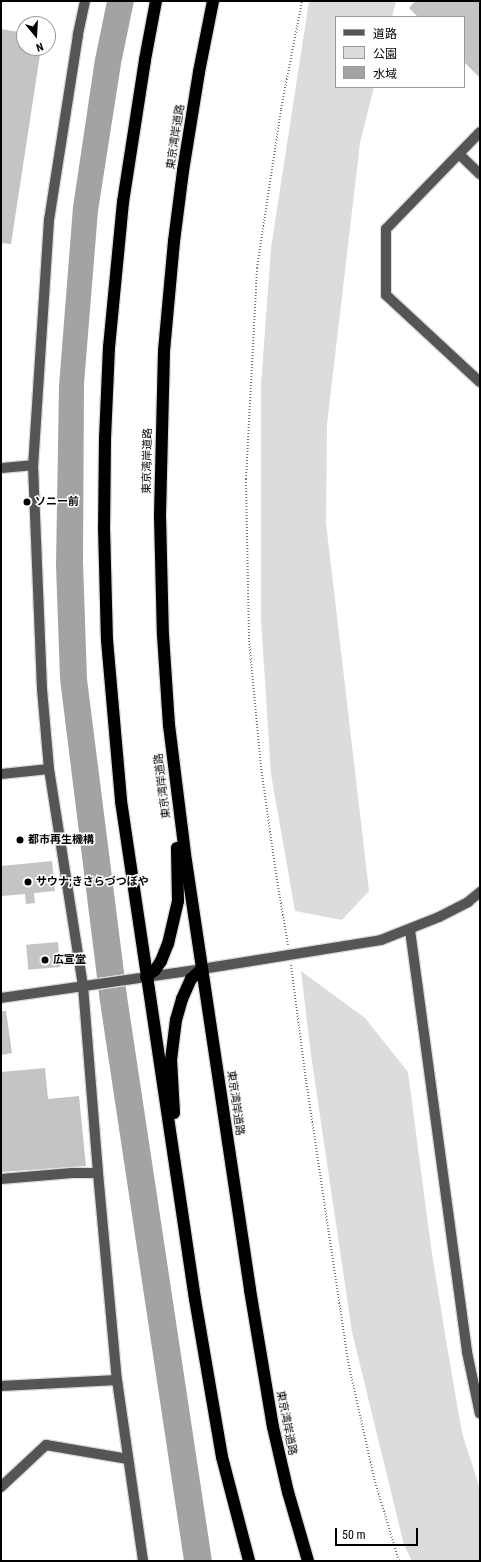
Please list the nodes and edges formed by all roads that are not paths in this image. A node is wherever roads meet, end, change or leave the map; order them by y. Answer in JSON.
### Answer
{"nodes":[{"id":1,"x":85,"y":1,"type":"edge"},
{"id":2,"x":156,"y":1,"type":"edge"},
{"id":3,"x":213,"y":1,"type":"edge"},
{"id":4,"x":480,"y":132,"type":"edge"},
{"id":5,"x":459,"y":154,"type":"junction"},
{"id":6,"x":480,"y":174,"type":"edge"},
{"id":7,"x":480,"y":382,"type":"edge"},
{"id":8,"x":33,"y":465,"type":"junction"},
{"id":9,"x":1,"y":468,"type":"edge"},
{"id":10,"x":173,"y":767,"type":"junction"},
{"id":11,"x":49,"y":768,"type":"junction"},
{"id":12,"x":1,"y":774,"type":"edge"},
{"id":13,"x":480,"y":892,"type":"edge"},
{"id":14,"x":410,"y":930,"type":"junction"},
{"id":15,"x":202,"y":969,"type":"junction"},
{"id":16,"x":146,"y":977,"type":"junction"},
{"id":17,"x":83,"y":986,"type":"junction"},
{"id":18,"x":1,"y":998,"type":"edge"},
{"id":19,"x":98,"y":1173,"type":"junction"},
{"id":20,"x":1,"y":1179,"type":"edge"},
{"id":21,"x":178,"y":1182,"type":"junction"},
{"id":22,"x":117,"y":1380,"type":"junction"},
{"id":23,"x":1,"y":1386,"type":"edge"},
{"id":24,"x":480,"y":1414,"type":"edge"},
{"id":25,"x":128,"y":1459,"type":"junction"},
{"id":26,"x":1,"y":1487,"type":"edge"},
{"id":27,"x":143,"y":1561,"type":"edge"},
{"id":28,"x":249,"y":1561,"type":"edge"},
{"id":29,"x":308,"y":1561,"type":"edge"}],
"edges":[{"from":1,"to":8,"type":"street"},
{"from":2,"to":16,"type":"highway"},
{"from":3,"to":10,"type":"highway","name":"東京湾岸道路"},
{"from":4,"to":5,"type":"street"},
{"from":5,"to":6,"type":"street"},
{"from":5,"to":7,"type":"street"},
{"from":8,"to":9,"type":"street"},
{"from":8,"to":11,"type":"street"},
{"from":10,"to":15,"type":"highway","name":"東京湾岸道路"},
{"from":10,"to":16,"type":"highway"},
{"from":11,"to":12,"type":"street"},
{"from":11,"to":17,"type":"street"},
{"from":13,"to":14,"type":"street"},
{"from":14,"to":15,"type":"street"},
{"from":14,"to":24,"type":"street"},
{"from":15,"to":16,"type":"street"},
{"from":15,"to":21,"type":"highway"},
{"from":15,"to":29,"type":"highway","name":"東京湾岸道路"},
{"from":16,"to":17,"type":"street"},
{"from":16,"to":21,"type":"highway"},
{"from":17,"to":18,"type":"street"},
{"from":17,"to":19,"type":"street"},
{"from":19,"to":20,"type":"street"},
{"from":19,"to":22,"type":"street"},
{"from":21,"to":28,"type":"highway"},
{"from":22,"to":23,"type":"street"},
{"from":22,"to":25,"type":"street"},
{"from":25,"to":26,"type":"street"},
{"from":25,"to":27,"type":"street"}]}
